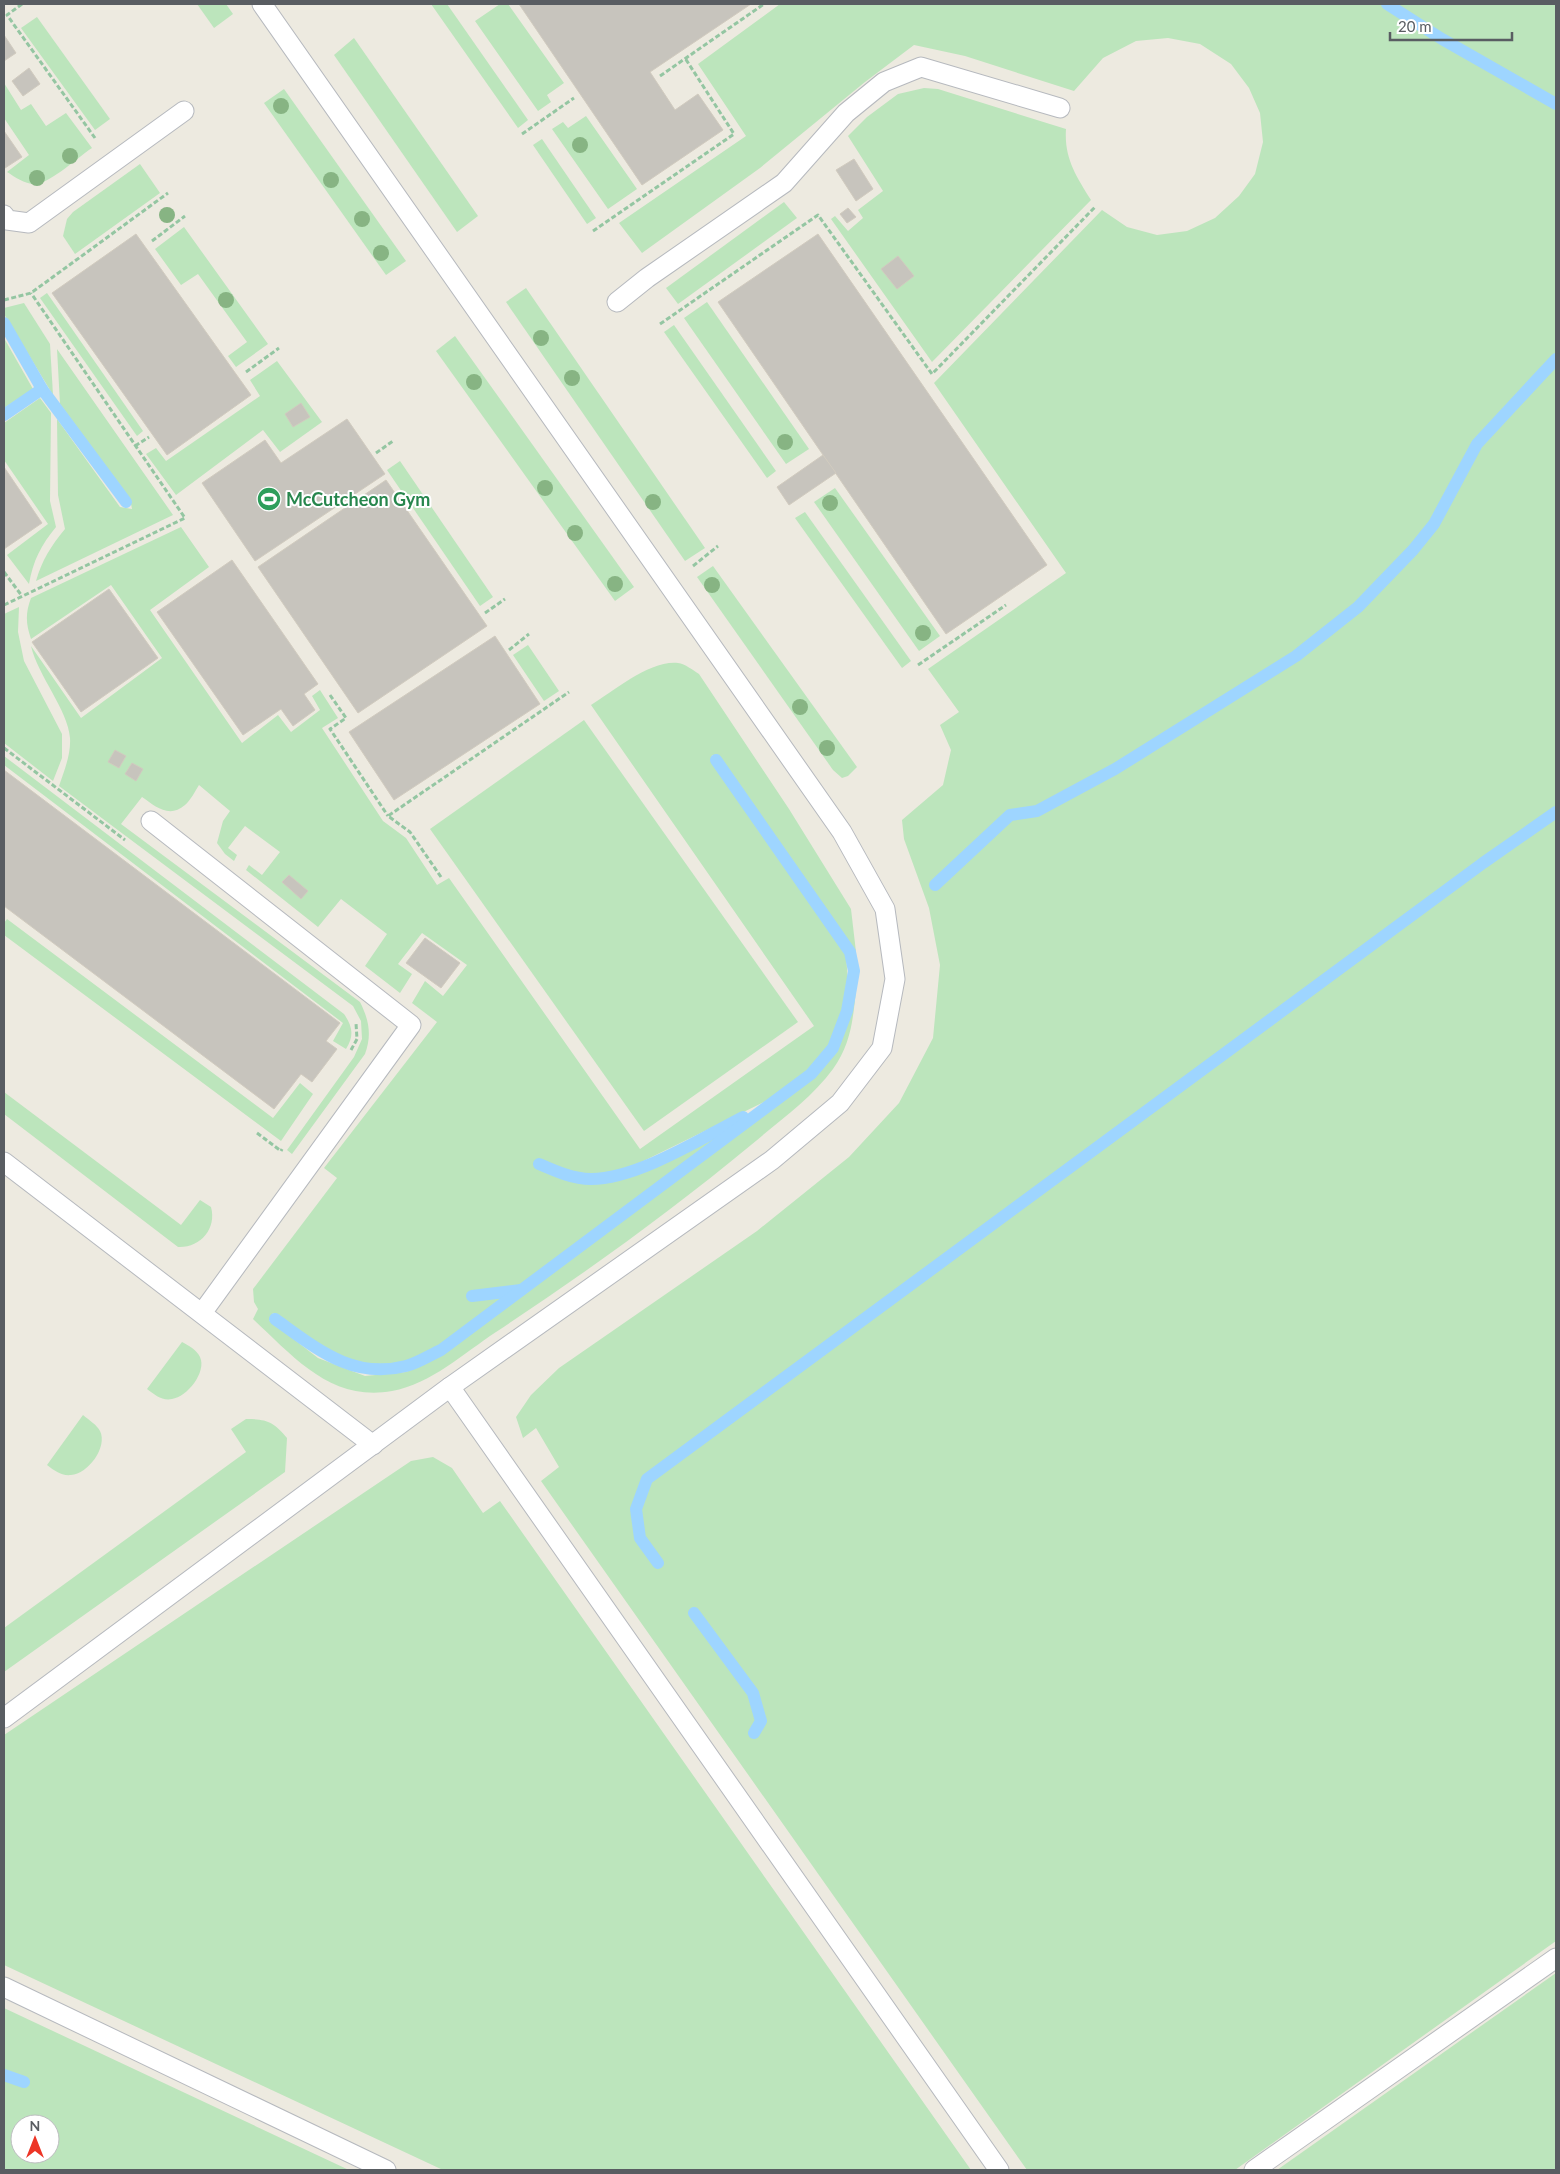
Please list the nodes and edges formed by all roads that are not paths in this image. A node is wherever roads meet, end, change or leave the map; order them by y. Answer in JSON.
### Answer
{"nodes":[{"id":1,"x":262,"y":4,"type":"edge"},
{"id":2,"x":1060,"y":108,"type":"dead end"},
{"id":3,"x":184,"y":111,"type":"dead end"},
{"id":4,"x":4,"y":215,"type":"edge"},
{"id":5,"x":616,"y":302,"type":"dead end"},
{"id":6,"x":151,"y":821,"type":"dead end"},
{"id":7,"x":4,"y":1162,"type":"edge"},
{"id":8,"x":202,"y":1313,"type":"junction"},
{"id":9,"x":450,"y":1387,"type":"junction"},
{"id":10,"x":372,"y":1444,"type":"junction"},
{"id":11,"x":4,"y":1718,"type":"edge"},
{"id":12,"x":1556,"y":1958,"type":"edge"},
{"id":13,"x":4,"y":1987,"type":"edge"},
{"id":14,"x":386,"y":2170,"type":"edge"},
{"id":15,"x":999,"y":2170,"type":"edge"},
{"id":16,"x":1254,"y":2170,"type":"edge"}],
"edges":[{"from":1,"to":9,"type":"lane"},
{"from":2,"to":5,"type":"lane"},
{"from":3,"to":4,"type":"lane"},
{"from":6,"to":8,"type":"lane"},
{"from":7,"to":8,"type":"lane"},
{"from":8,"to":10,"type":"lane"},
{"from":9,"to":10,"type":"lane"},
{"from":9,"to":15,"type":"lane"},
{"from":10,"to":11,"type":"lane"},
{"from":12,"to":16,"type":"lane"},
{"from":13,"to":14,"type":"lane"}]}
